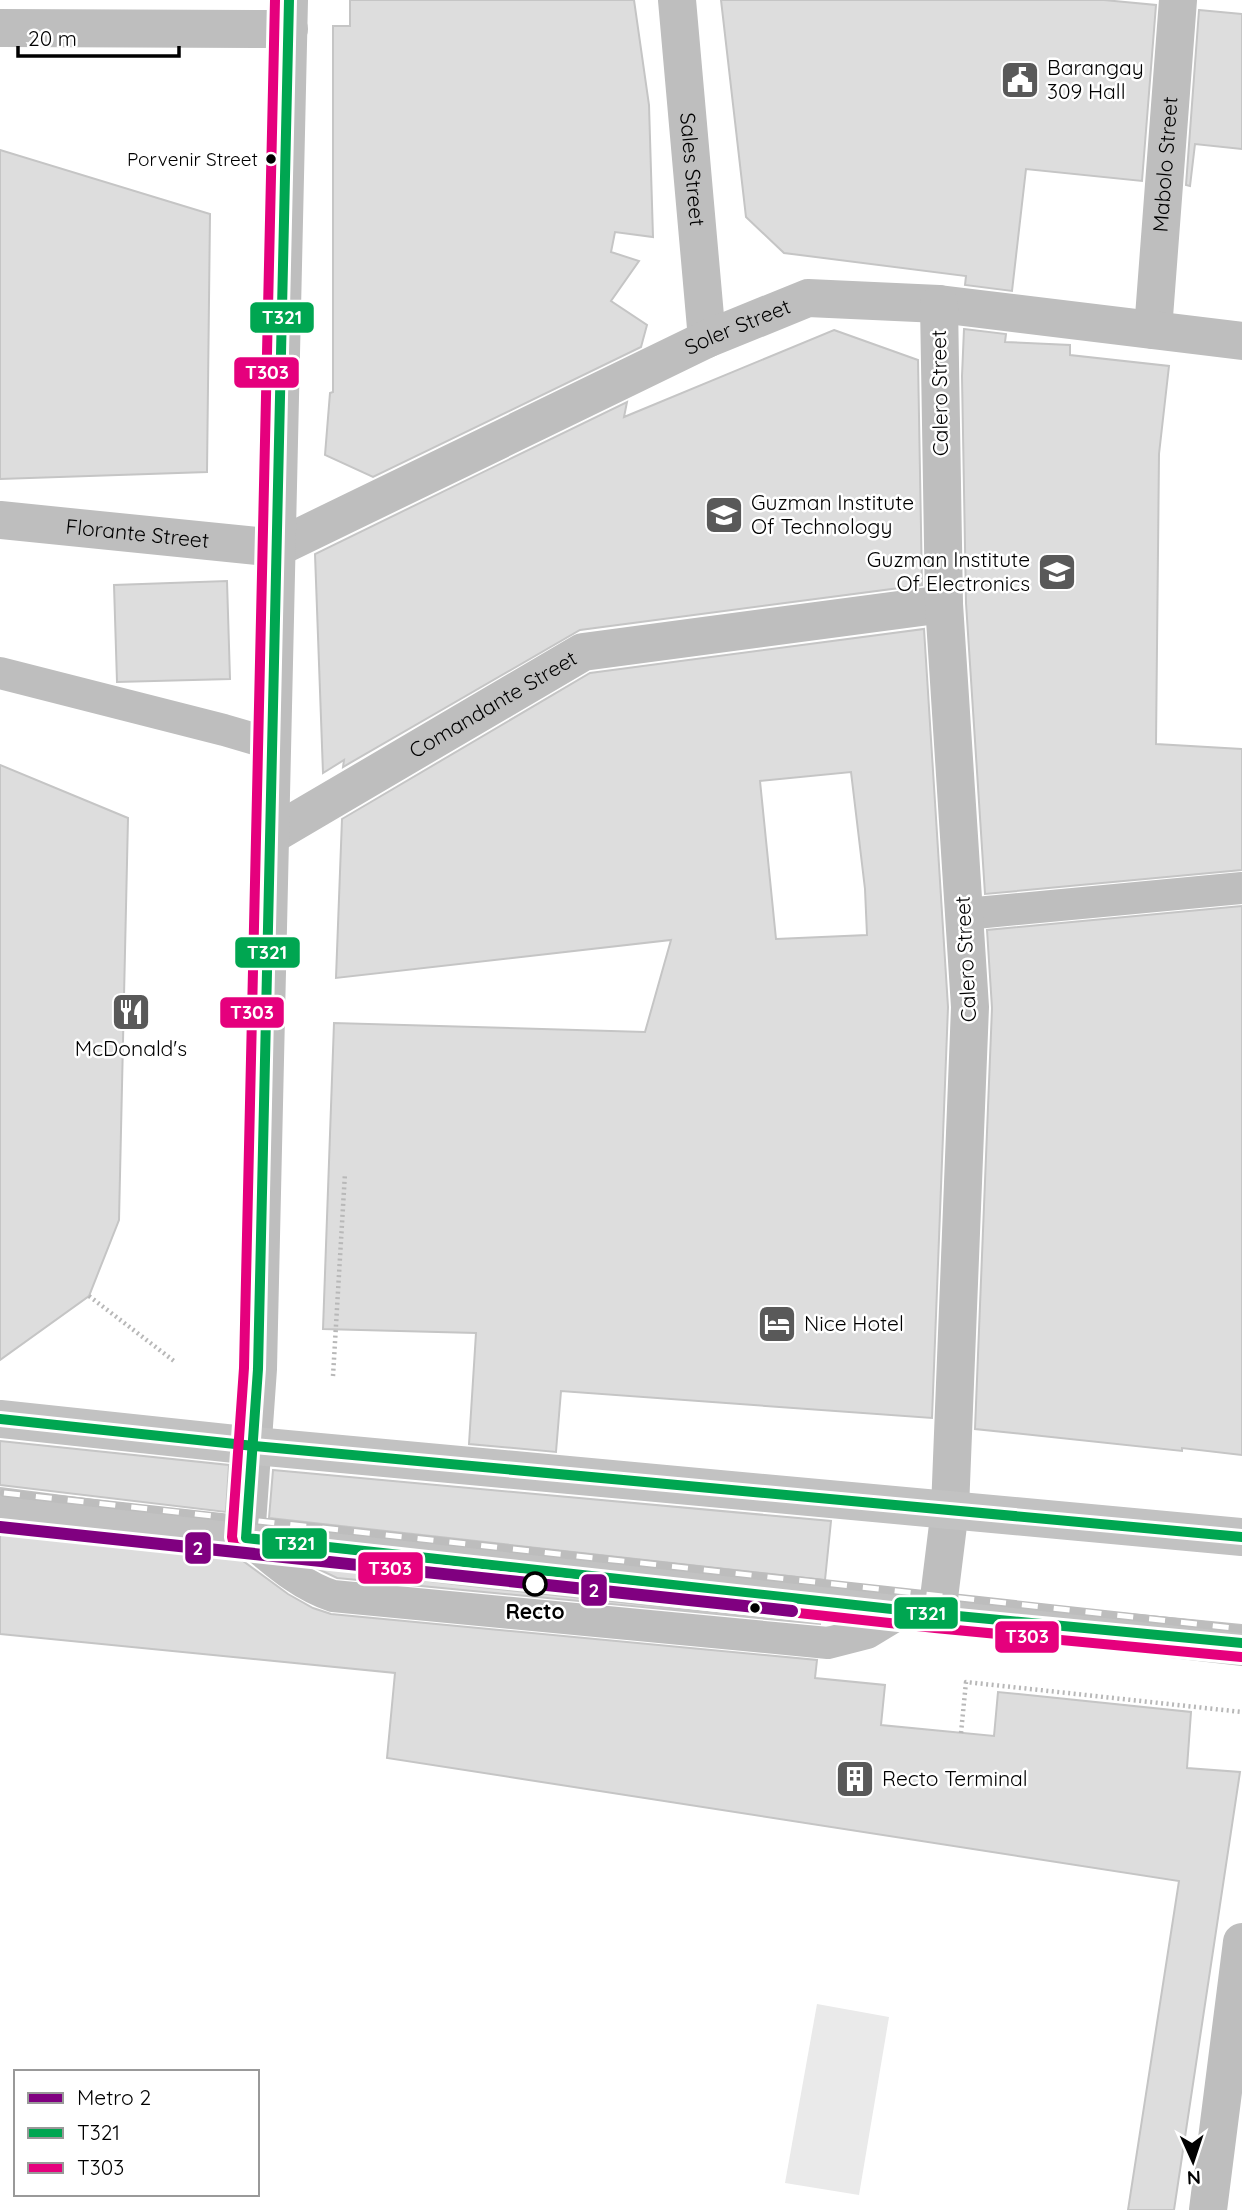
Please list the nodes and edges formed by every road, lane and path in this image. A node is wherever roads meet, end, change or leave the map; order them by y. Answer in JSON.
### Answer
{"nodes":[{"id":1,"x":677,"y":0,"type":"edge"},
{"id":2,"x":1178,"y":0,"type":"edge"},
{"id":3,"x":289,"y":14,"type":"edge"},
{"id":4,"x":0,"y":28,"type":"edge"},
{"id":5,"x":939,"y":304,"type":"junction"},
{"id":6,"x":1153,"y":330,"type":"junction"},
{"id":7,"x":707,"y":339,"type":"junction"},
{"id":8,"x":1242,"y":341,"type":"edge"},
{"id":9,"x":0,"y":520,"type":"edge"},
{"id":10,"x":277,"y":548,"type":"junction"},
{"id":11,"x":944,"y":604,"type":"junction"},
{"id":12,"x":0,"y":673,"type":"edge"},
{"id":13,"x":272,"y":744,"type":"junction"},
{"id":14,"x":270,"y":836,"type":"junction"},
{"id":15,"x":1242,"y":888,"type":"edge"},
{"id":16,"x":965,"y":914,"type":"junction"},
{"id":17,"x":345,"y":1173,"type":"dead end"},
{"id":18,"x":89,"y":1296,"type":"dead end"},
{"id":19,"x":174,"y":1361,"type":"dead end"},
{"id":20,"x":333,"y":1376,"type":"dead end"},
{"id":21,"x":0,"y":1419,"type":"edge"},
{"id":22,"x":254,"y":1446,"type":"junction"},
{"id":23,"x":0,"y":1506,"type":"edge"},
{"id":24,"x":950,"y":1509,"type":"junction"},
{"id":25,"x":1242,"y":1537,"type":"edge"},
{"id":26,"x":246,"y":1538,"type":"junction"},
{"id":27,"x":921,"y":1612,"type":"junction"},
{"id":28,"x":1242,"y":1643,"type":"edge"},
{"id":29,"x":1242,"y":1712,"type":"edge"},
{"id":30,"x":961,"y":1733,"type":"dead end"},
{"id":31,"x":1242,"y":1942,"type":"edge"},
{"id":32,"x":1234,"y":2073,"type":"edge"},
{"id":33,"x":1208,"y":2210,"type":"edge"}],
"edges":[{"from":1,"to":7,"type":"street","name":"Sales Street"},
{"from":2,"to":6,"type":"street","name":"Mabolo Street"},
{"from":3,"to":4,"type":"street"},
{"from":3,"to":10,"type":"street"},
{"from":5,"to":6,"type":"street","name":"Soler Street"},
{"from":5,"to":7,"type":"street","name":"Soler Street"},
{"from":5,"to":11,"type":"street","name":"Calero Street"},
{"from":6,"to":8,"type":"street","name":"Soler Street"},
{"from":7,"to":10,"type":"street","name":"Soler Street"},
{"from":9,"to":10,"type":"street","name":"Florante Street"},
{"from":10,"to":13,"type":"street"},
{"from":11,"to":14,"type":"street","name":"Comandante Street"},
{"from":11,"to":16,"type":"street","name":"Calero Street"},
{"from":12,"to":13,"type":"lane"},
{"from":13,"to":14,"type":"street"},
{"from":14,"to":22,"type":"street"},
{"from":15,"to":16,"type":"lane"},
{"from":16,"to":24,"type":"street","name":"Calero Street"},
{"from":17,"to":20,"type":"path"},
{"from":18,"to":19,"type":"path"},
{"from":21,"to":22,"type":"main road"},
{"from":22,"to":24,"type":"main road"},
{"from":22,"to":26,"type":"street"},
{"from":23,"to":26,"type":"main road"},
{"from":24,"to":25,"type":"main road"},
{"from":24,"to":27,"type":"street","name":"Calero Street"},
{"from":26,"to":27,"type":"main road"},
{"from":27,"to":28,"type":"main road"},
{"from":29,"to":30,"type":"path"},
{"from":31,"to":32,"type":"street"},
{"from":32,"to":33,"type":"street"}]}
